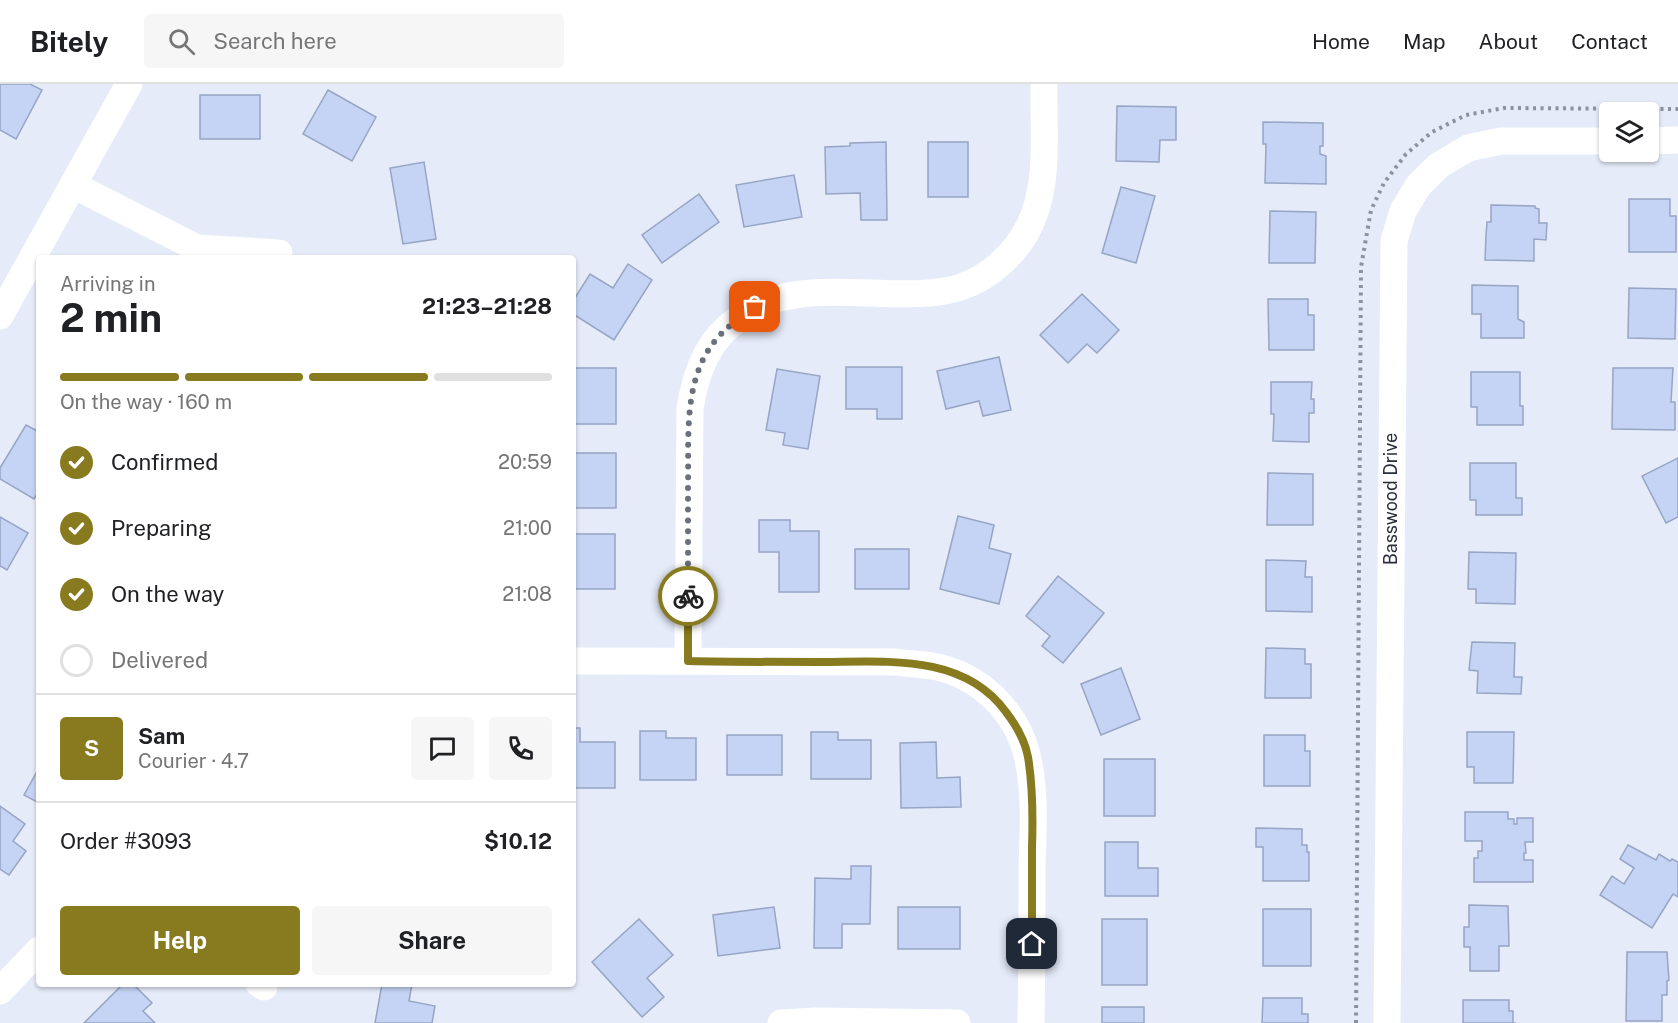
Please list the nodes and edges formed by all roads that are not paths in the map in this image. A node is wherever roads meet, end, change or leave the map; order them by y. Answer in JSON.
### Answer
{"nodes":[{"id":1,"x":129,"y":84,"type":"edge"},
{"id":2,"x":1044,"y":84,"type":"edge"},
{"id":3,"x":1599,"y":141,"type":"edge"},
{"id":4,"x":1659,"y":141,"type":"edge"},
{"id":5,"x":1678,"y":141,"type":"edge"},
{"id":6,"x":73,"y":185,"type":"junction"},
{"id":7,"x":279,"y":253,"type":"dead end"},
{"id":8,"x":0,"y":316,"type":"edge"},
{"id":9,"x":576,"y":661,"type":"edge"},
{"id":10,"x":688,"y":661,"type":"junction"},
{"id":11,"x":36,"y":954,"type":"edge"},
{"id":12,"x":0,"y":991,"type":"edge"},
{"id":13,"x":781,"y":1023,"type":"edge"},
{"id":14,"x":957,"y":1023,"type":"edge"},
{"id":15,"x":1031,"y":1023,"type":"edge"},
{"id":16,"x":1387,"y":1023,"type":"edge"}],
"edges":[{"from":1,"to":6,"type":"street"},
{"from":2,"to":10,"type":"street"},
{"from":3,"to":16,"type":"street","name":"Basswood Drive"},
{"from":4,"to":5,"type":"street"},
{"from":6,"to":7,"type":"street"},
{"from":6,"to":8,"type":"street"},
{"from":9,"to":10,"type":"street"},
{"from":10,"to":15,"type":"street"},
{"from":11,"to":12,"type":"street"},
{"from":13,"to":14,"type":"street"}]}
